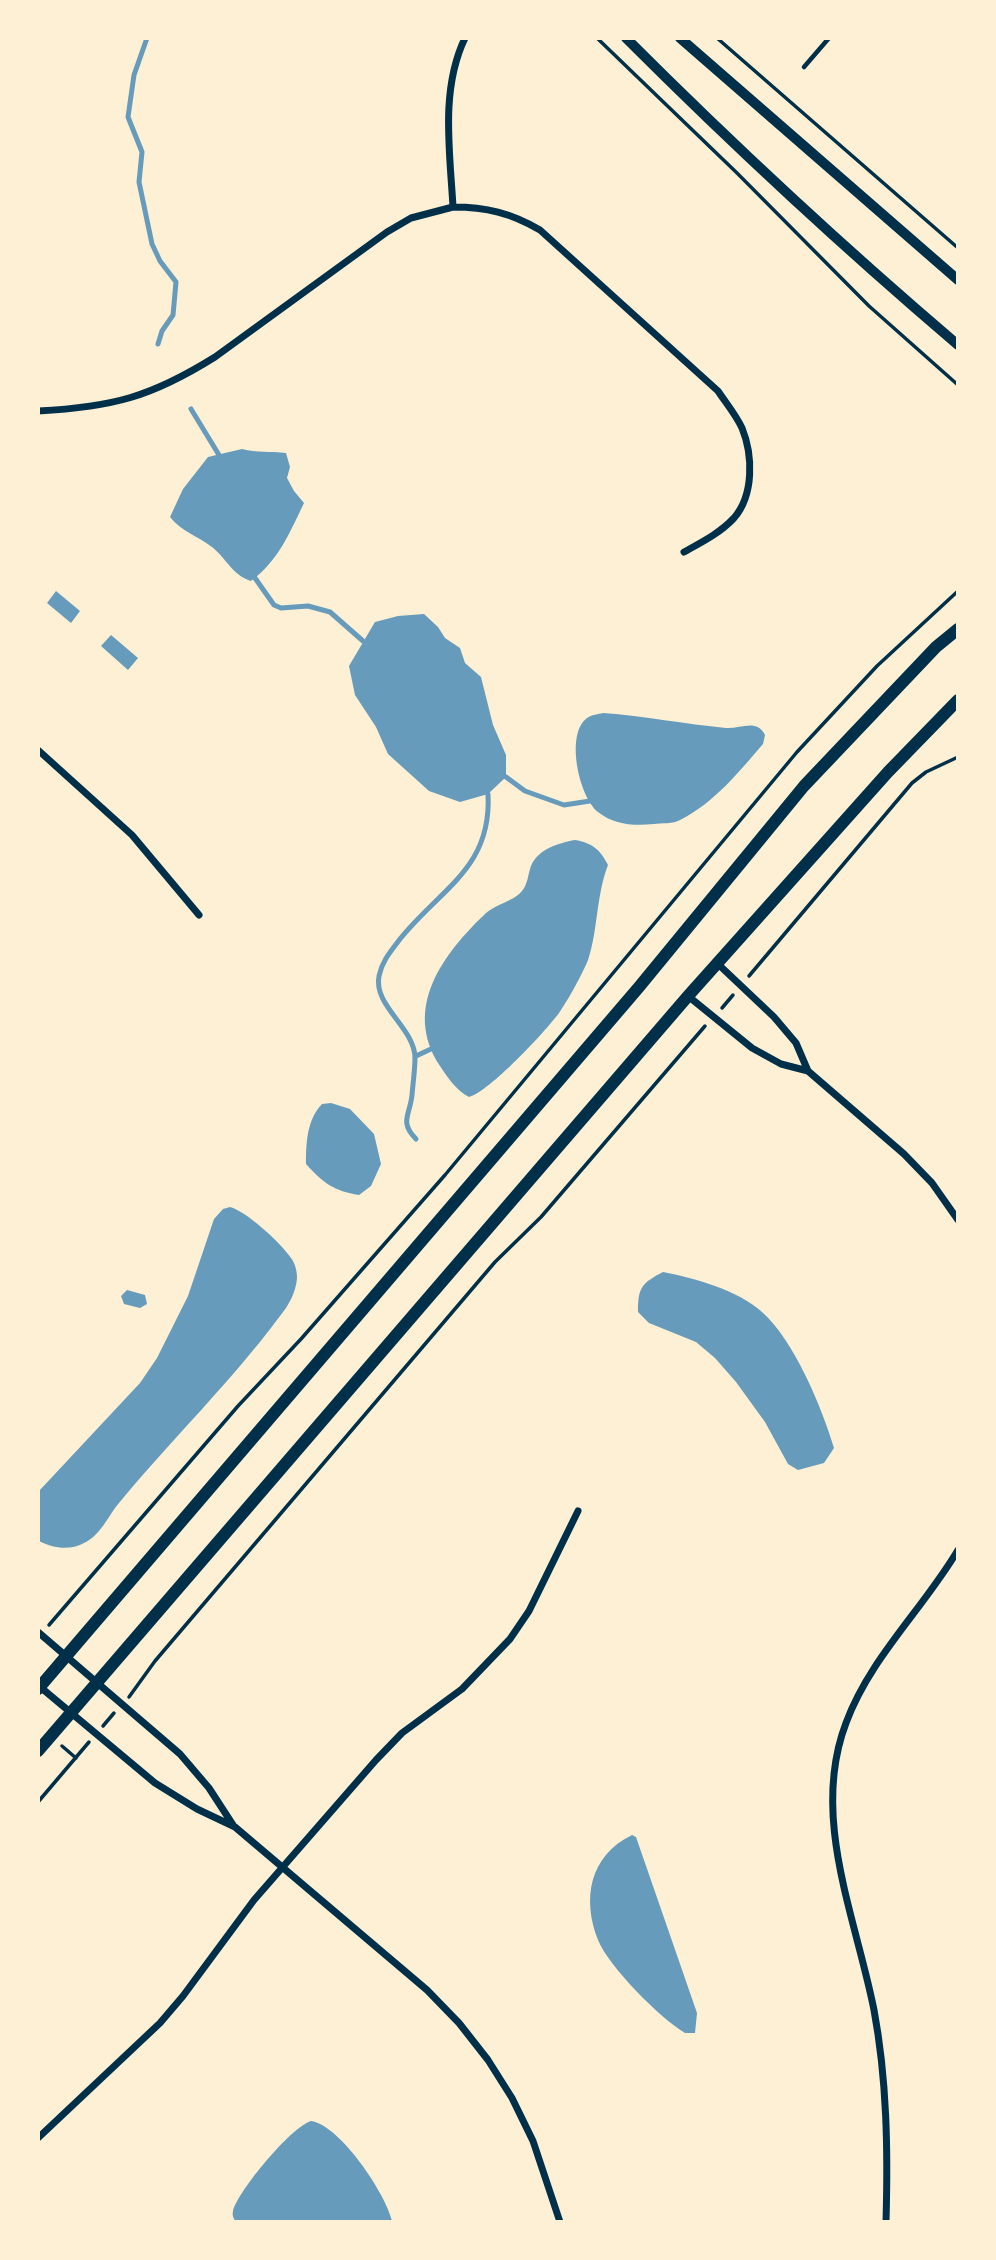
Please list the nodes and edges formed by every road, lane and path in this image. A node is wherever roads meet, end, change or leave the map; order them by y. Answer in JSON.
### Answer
{"nodes":[{"id":1,"x":465,"y":38,"type":"edge"},
{"id":2,"x":597,"y":38,"type":"edge"},
{"id":3,"x":626,"y":38,"type":"edge"},
{"id":4,"x":680,"y":38,"type":"edge"},
{"id":5,"x":717,"y":38,"type":"edge"},
{"id":6,"x":829,"y":38,"type":"edge"},
{"id":7,"x":804,"y":67,"type":"dead end"},
{"id":8,"x":453,"y":206,"type":"junction"},
{"id":9,"x":957,"y":247,"type":"edge"},
{"id":10,"x":957,"y":280,"type":"edge"},
{"id":11,"x":957,"y":345,"type":"edge"},
{"id":12,"x":957,"y":385,"type":"edge"},
{"id":13,"x":38,"y":411,"type":"edge"},
{"id":14,"x":684,"y":552,"type":"dead end"},
{"id":15,"x":957,"y":591,"type":"edge"},
{"id":16,"x":957,"y":629,"type":"edge"},
{"id":17,"x":957,"y":700,"type":"edge"},
{"id":18,"x":38,"y":750,"type":"edge"},
{"id":19,"x":957,"y":757,"type":"edge"},
{"id":20,"x":199,"y":915,"type":"dead end"},
{"id":21,"x":718,"y":964,"type":"junction"},
{"id":22,"x":741,"y":987,"type":"junction"},
{"id":23,"x":688,"y":996,"type":"junction"},
{"id":24,"x":713,"y":1018,"type":"junction"},
{"id":25,"x":808,"y":1071,"type":"junction"},
{"id":26,"x":957,"y":1220,"type":"edge"},
{"id":27,"x":578,"y":1511,"type":"dead end"},
{"id":28,"x":957,"y":1550,"type":"edge"},
{"id":29,"x":56,"y":1617,"type":"dead end"},
{"id":30,"x":38,"y":1632,"type":"edge"},
{"id":31,"x":67,"y":1656,"type":"junction"},
{"id":32,"x":97,"y":1683,"type":"junction"},
{"id":33,"x":39,"y":1687,"type":"edge"},
{"id":34,"x":122,"y":1704,"type":"junction"},
{"id":35,"x":71,"y":1713,"type":"junction"},
{"id":36,"x":96,"y":1734,"type":"junction"},
{"id":37,"x":38,"y":1751,"type":"edge"},
{"id":38,"x":38,"y":1802,"type":"edge"},
{"id":39,"x":235,"y":1827,"type":"junction"},
{"id":40,"x":282,"y":1867,"type":"junction"},
{"id":41,"x":38,"y":2138,"type":"edge"},
{"id":42,"x":560,"y":2221,"type":"edge"},
{"id":43,"x":886,"y":2221,"type":"edge"}],
"edges":[{"from":1,"to":8,"type":"street"},
{"from":2,"to":12,"type":"path"},
{"from":3,"to":11,"type":"street"},
{"from":4,"to":10,"type":"street"},
{"from":5,"to":9,"type":"path"},
{"from":6,"to":7,"type":"lane"},
{"from":8,"to":13,"type":"street"},
{"from":8,"to":14,"type":"street"},
{"from":15,"to":29,"type":"path"},
{"from":16,"to":31,"type":"main road"},
{"from":17,"to":21,"type":"main road"},
{"from":18,"to":20,"type":"street"},
{"from":19,"to":22,"type":"path"},
{"from":21,"to":22,"type":"street"},
{"from":21,"to":23,"type":"main road"},
{"from":22,"to":24,"type":"path"},
{"from":22,"to":25,"type":"street"},
{"from":23,"to":24,"type":"street"},
{"from":23,"to":32,"type":"main road"},
{"from":24,"to":25,"type":"street"},
{"from":24,"to":34,"type":"path"},
{"from":25,"to":26,"type":"street"},
{"from":27,"to":40,"type":"street"},
{"from":28,"to":43,"type":"street"},
{"from":30,"to":31,"type":"street"},
{"from":31,"to":32,"type":"street"},
{"from":31,"to":33,"type":"main road"},
{"from":32,"to":34,"type":"street"},
{"from":32,"to":35,"type":"main road"},
{"from":33,"to":35,"type":"street"},
{"from":34,"to":36,"type":"path"},
{"from":34,"to":39,"type":"street"},
{"from":35,"to":36,"type":"street"},
{"from":35,"to":37,"type":"main road"},
{"from":36,"to":38,"type":"path"},
{"from":36,"to":39,"type":"street"},
{"from":39,"to":40,"type":"street"},
{"from":40,"to":41,"type":"street"},
{"from":40,"to":42,"type":"street"}]}
